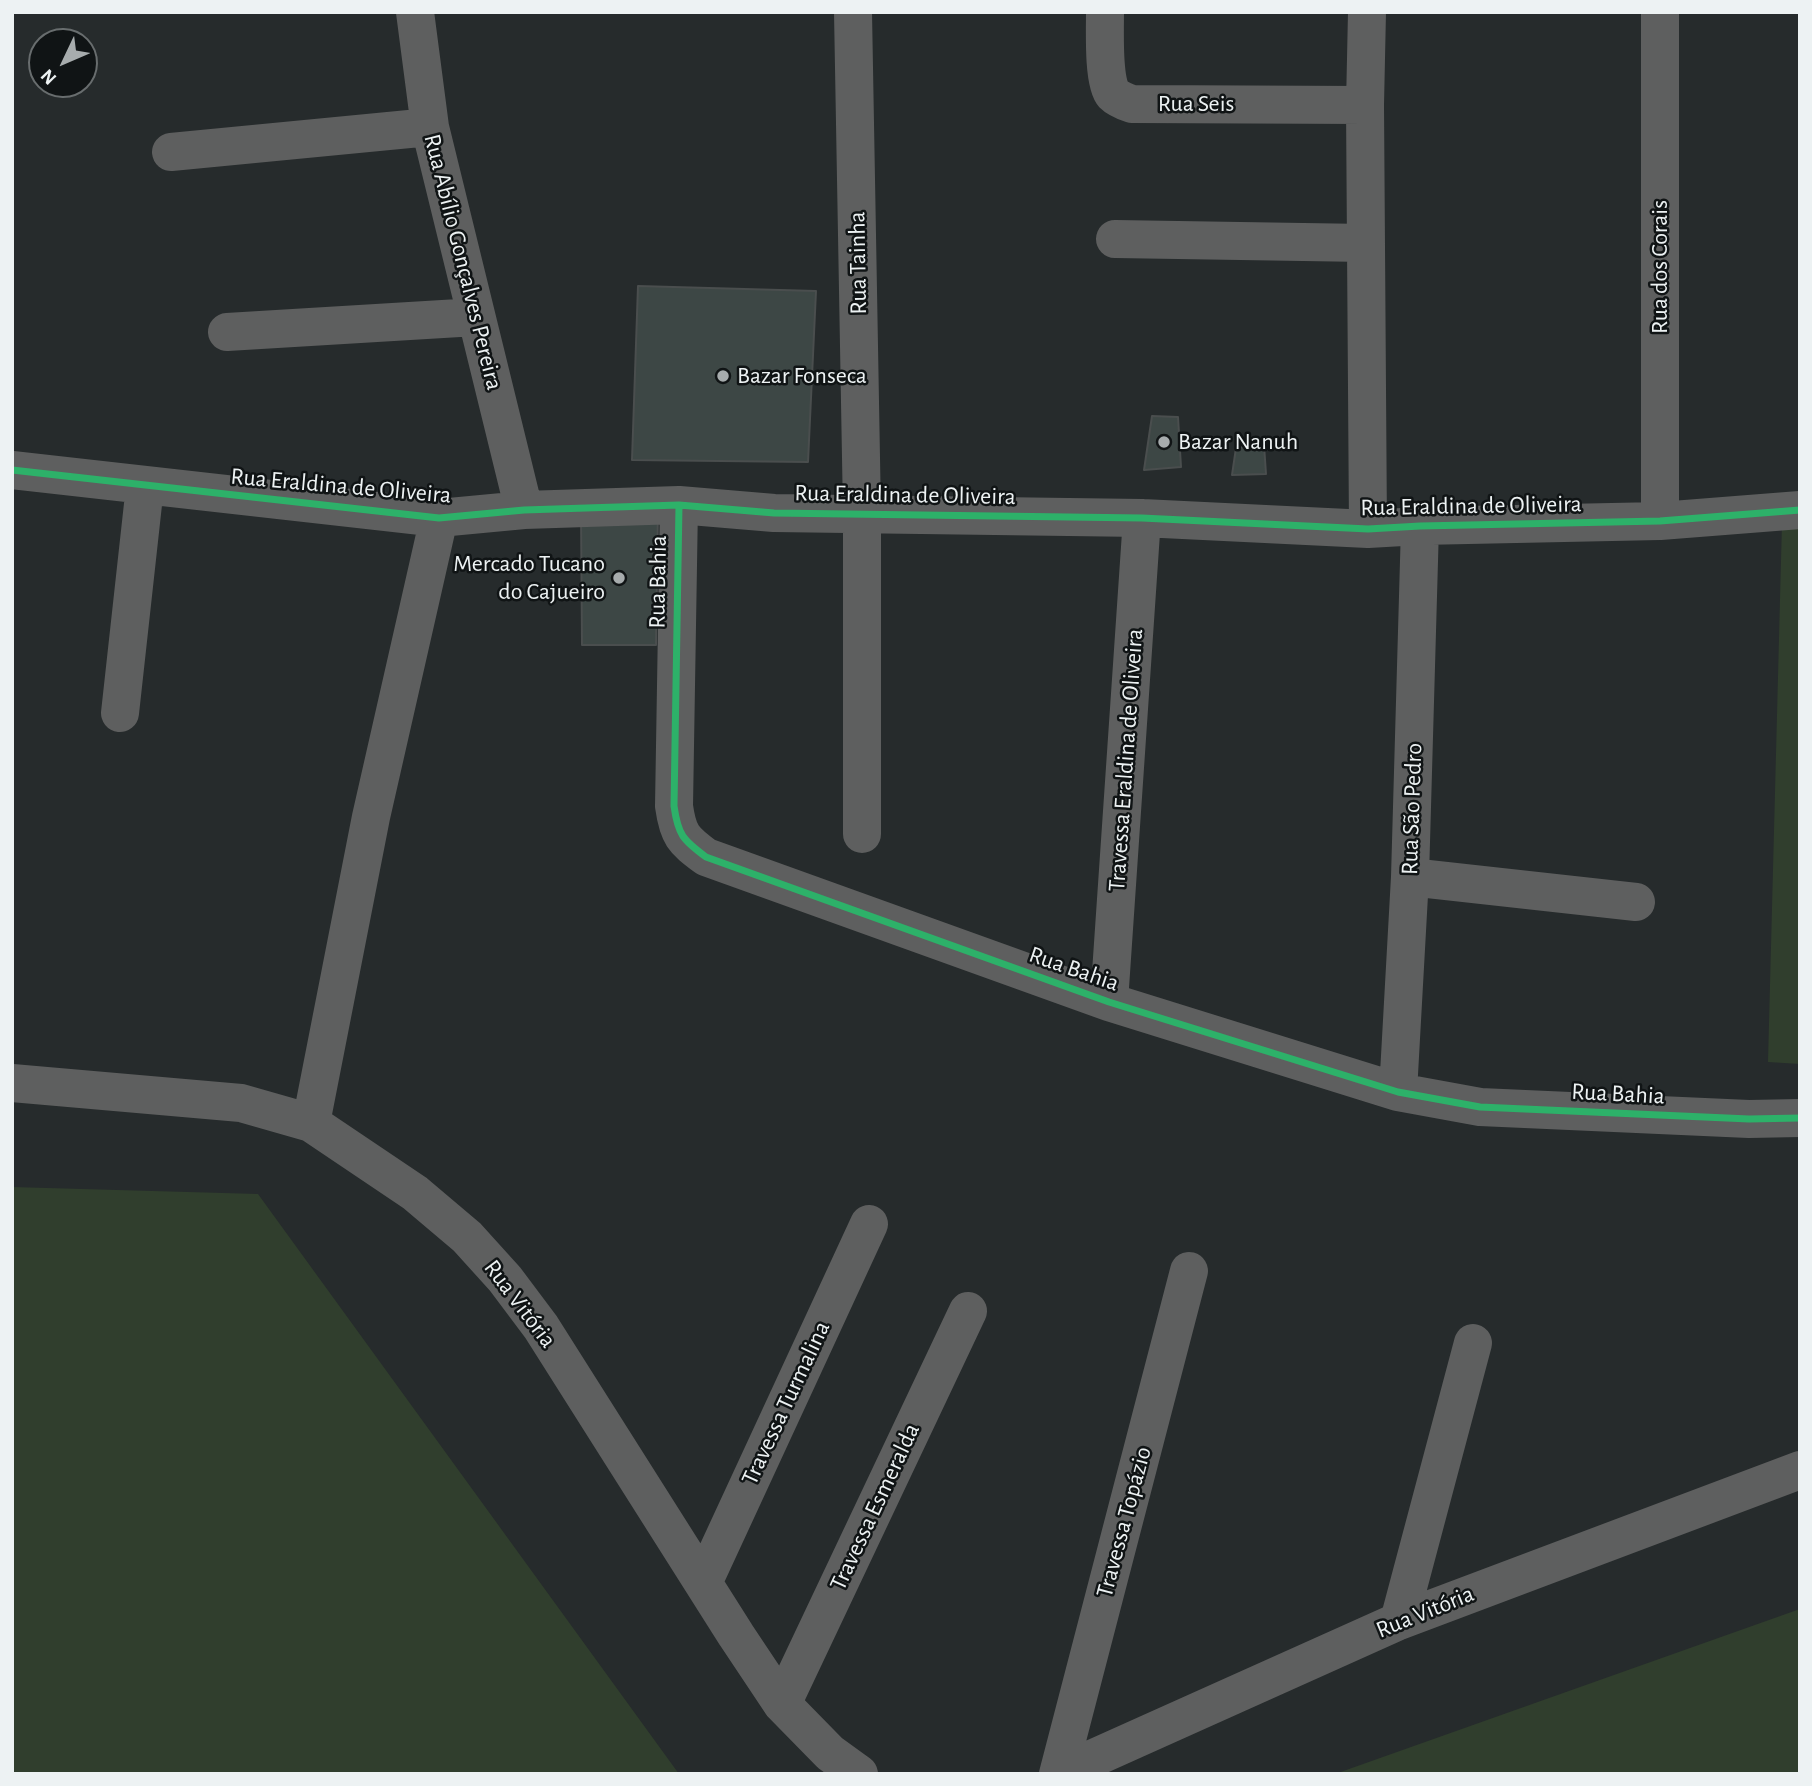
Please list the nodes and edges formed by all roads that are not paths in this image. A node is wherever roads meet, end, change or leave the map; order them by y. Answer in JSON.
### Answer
{"nodes":[{"id":1,"x":415,"y":12,"type":"edge"},
{"id":2,"x":853,"y":12,"type":"edge"},
{"id":3,"x":1105,"y":12,"type":"edge"},
{"id":4,"x":1367,"y":12,"type":"edge"},
{"id":5,"x":1660,"y":12,"type":"edge"},
{"id":6,"x":1365,"y":105,"type":"junction"},
{"id":7,"x":430,"y":127,"type":"junction"},
{"id":8,"x":171,"y":152,"type":"dead end"},
{"id":9,"x":1115,"y":239,"type":"dead end"},
{"id":10,"x":1366,"y":243,"type":"junction"},
{"id":11,"x":476,"y":317,"type":"junction"},
{"id":12,"x":227,"y":332,"type":"dead end"},
{"id":13,"x":12,"y":470,"type":"edge"},
{"id":14,"x":145,"y":486,"type":"junction"},
{"id":15,"x":679,"y":505,"type":"junction"},
{"id":16,"x":524,"y":510,"type":"junction"},
{"id":17,"x":1800,"y":510,"type":"edge"},
{"id":18,"x":862,"y":513,"type":"junction"},
{"id":19,"x":439,"y":518,"type":"junction"},
{"id":20,"x":1142,"y":518,"type":"junction"},
{"id":21,"x":1660,"y":521,"type":"junction"},
{"id":22,"x":1420,"y":526,"type":"junction"},
{"id":23,"x":1368,"y":529,"type":"junction"},
{"id":24,"x":120,"y":713,"type":"dead end"},
{"id":25,"x":862,"y":834,"type":"dead end"},
{"id":26,"x":1410,"y":877,"type":"junction"},
{"id":27,"x":1636,"y":901,"type":"dead end"},
{"id":28,"x":1109,"y":1002,"type":"junction"},
{"id":29,"x":12,"y":1083,"type":"edge"},
{"id":30,"x":1398,"y":1092,"type":"junction"},
{"id":31,"x":1800,"y":1118,"type":"edge"},
{"id":32,"x":311,"y":1123,"type":"junction"},
{"id":33,"x":869,"y":1224,"type":"dead end"},
{"id":34,"x":1189,"y":1270,"type":"dead end"},
{"id":35,"x":968,"y":1311,"type":"dead end"},
{"id":36,"x":1473,"y":1343,"type":"dead end"},
{"id":37,"x":1800,"y":1470,"type":"edge"},
{"id":38,"x":703,"y":1583,"type":"junction"},
{"id":39,"x":1399,"y":1621,"type":"junction"},
{"id":40,"x":782,"y":1704,"type":"junction"},
{"id":41,"x":859,"y":1774,"type":"edge"},
{"id":42,"x":1058,"y":1774,"type":"edge"}],
"edges":[{"from":1,"to":7,"type":"street","name":"Rua Abílio Gonçalves Pereira"},
{"from":2,"to":18,"type":"street","name":"Rua Tainha"},
{"from":3,"to":6,"type":"street","name":"Rua Seis"},
{"from":4,"to":6,"type":"street"},
{"from":5,"to":21,"type":"street","name":"Rua dos Corais"},
{"from":6,"to":10,"type":"street"},
{"from":7,"to":8,"type":"street"},
{"from":7,"to":11,"type":"street","name":"Rua Abílio Gonçalves Pereira"},
{"from":9,"to":10,"type":"street"},
{"from":10,"to":23,"type":"street"},
{"from":11,"to":12,"type":"street"},
{"from":11,"to":16,"type":"street","name":"Rua Abílio Gonçalves Pereira"},
{"from":13,"to":14,"type":"street","name":"Rua Eraldina de Oliveira"},
{"from":14,"to":19,"type":"street","name":"Rua Eraldina de Oliveira"},
{"from":14,"to":24,"type":"street"},
{"from":15,"to":16,"type":"street","name":"Rua Eraldina de Oliveira"},
{"from":15,"to":18,"type":"street","name":"Rua Eraldina de Oliveira"},
{"from":15,"to":28,"type":"street","name":"Rua Bahia"},
{"from":16,"to":19,"type":"street","name":"Rua Eraldina de Oliveira"},
{"from":17,"to":21,"type":"street","name":"Rua Eraldina de Oliveira"},
{"from":18,"to":20,"type":"street","name":"Rua Eraldina de Oliveira"},
{"from":18,"to":25,"type":"street","name":"Rua Tainha"},
{"from":19,"to":32,"type":"street"},
{"from":20,"to":23,"type":"street","name":"Rua Eraldina de Oliveira"},
{"from":20,"to":28,"type":"street","name":"Travessa Eraldina de Oliveira"},
{"from":21,"to":22,"type":"street","name":"Rua Eraldina de Oliveira"},
{"from":22,"to":23,"type":"street","name":"Rua Eraldina de Oliveira"},
{"from":22,"to":26,"type":"street","name":"Rua São Pedro"},
{"from":26,"to":27,"type":"street"},
{"from":26,"to":30,"type":"street","name":"Rua São Pedro"},
{"from":28,"to":30,"type":"street","name":"Rua Bahia"},
{"from":29,"to":32,"type":"street","name":"Rua Vitória"},
{"from":30,"to":31,"type":"street","name":"Rua Bahia"},
{"from":32,"to":38,"type":"street","name":"Rua Vitória"},
{"from":33,"to":38,"type":"street","name":"Travessa Turmalina"},
{"from":34,"to":42,"type":"street","name":"Travessa Topázio"},
{"from":35,"to":40,"type":"street","name":"Travessa Esmeralda"},
{"from":36,"to":39,"type":"street"},
{"from":37,"to":39,"type":"street","name":"Rua Vitória"},
{"from":38,"to":40,"type":"street","name":"Rua Vitória"},
{"from":39,"to":42,"type":"street","name":"Rua Vitória"},
{"from":40,"to":41,"type":"street","name":"Rua Vitória"}]}
